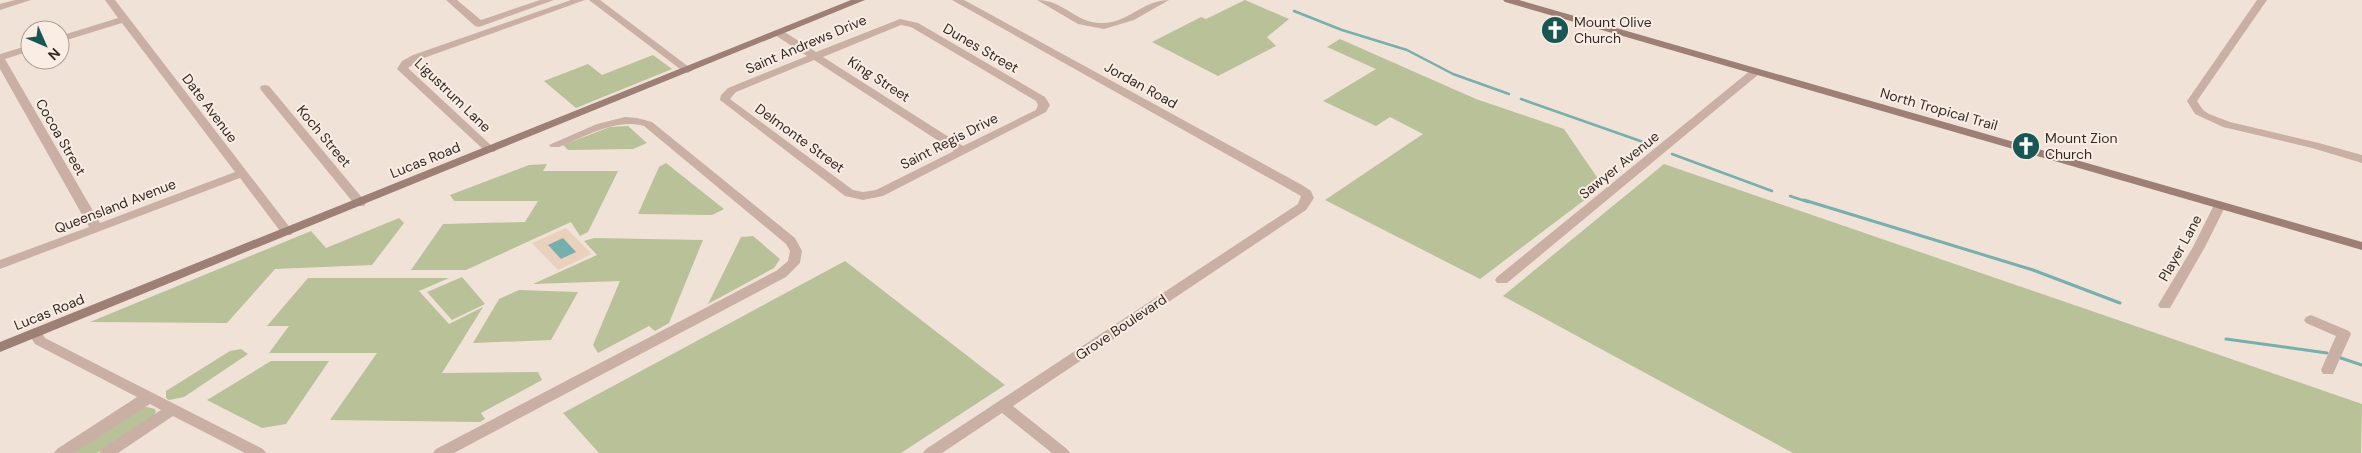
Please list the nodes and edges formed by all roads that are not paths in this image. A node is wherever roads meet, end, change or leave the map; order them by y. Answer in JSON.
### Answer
{"nodes":[{"id":1,"x":26,"y":0,"type":"edge"},
{"id":2,"x":110,"y":0,"type":"edge"},
{"id":3,"x":451,"y":0,"type":"edge"},
{"id":4,"x":549,"y":0,"type":"edge"},
{"id":5,"x":580,"y":0,"type":"edge"},
{"id":6,"x":594,"y":0,"type":"edge"},
{"id":7,"x":860,"y":0,"type":"edge"},
{"id":8,"x":957,"y":0,"type":"edge"},
{"id":9,"x":1042,"y":0,"type":"edge"},
{"id":10,"x":1164,"y":0,"type":"edge"},
{"id":11,"x":1508,"y":0,"type":"edge"},
{"id":12,"x":2262,"y":0,"type":"edge"},
{"id":13,"x":0,"y":8,"type":"edge"},
{"id":14,"x":124,"y":19,"type":"junction"},
{"id":15,"x":900,"y":22,"type":"joint"},
{"id":16,"x":779,"y":33,"type":"junction"},
{"id":17,"x":70,"y":36,"type":"edge"},
{"id":18,"x":20,"y":52,"type":"edge"},
{"id":19,"x":815,"y":56,"type":"junction"},
{"id":20,"x":0,"y":59,"type":"edge"},
{"id":21,"x":688,"y":70,"type":"junction"},
{"id":22,"x":1754,"y":72,"type":"junction"},
{"id":23,"x":265,"y":88,"type":"dead end"},
{"id":24,"x":725,"y":97,"type":"joint"},
{"id":25,"x":1044,"y":105,"type":"joint"},
{"id":26,"x":555,"y":145,"type":"dead end"},
{"id":27,"x":490,"y":150,"type":"junction"},
{"id":28,"x":962,"y":151,"type":"junction"},
{"id":29,"x":2362,"y":159,"type":"edge"},
{"id":30,"x":240,"y":174,"type":"junction"},
{"id":31,"x":863,"y":196,"type":"joint"},
{"id":32,"x":1308,"y":198,"type":"joint"},
{"id":33,"x":360,"y":203,"type":"junction"},
{"id":34,"x":2220,"y":205,"type":"junction"},
{"id":35,"x":97,"y":229,"type":"junction"},
{"id":36,"x":287,"y":232,"type":"junction"},
{"id":37,"x":2362,"y":246,"type":"edge"},
{"id":38,"x":0,"y":265,"type":"edge"},
{"id":39,"x":1502,"y":280,"type":"dead end"},
{"id":40,"x":2165,"y":305,"type":"dead end"},
{"id":41,"x":2311,"y":320,"type":"dead end"},
{"id":42,"x":36,"y":333,"type":"junction"},
{"id":43,"x":0,"y":348,"type":"edge"},
{"id":44,"x":2328,"y":370,"type":"dead end"},
{"id":45,"x":148,"y":398,"type":"junction"},
{"id":46,"x":1003,"y":406,"type":"junction"},
{"id":47,"x":174,"y":409,"type":"junction"},
{"id":48,"x":62,"y":453,"type":"edge"},
{"id":49,"x":107,"y":453,"type":"edge"},
{"id":50,"x":258,"y":453,"type":"edge"},
{"id":51,"x":441,"y":453,"type":"edge"},
{"id":52,"x":931,"y":453,"type":"edge"},
{"id":53,"x":1062,"y":453,"type":"edge"}],
"edges":[{"from":1,"to":13,"type":"street"},
{"from":2,"to":14,"type":"street","name":"Date Avenue"},
{"from":3,"to":4,"type":"street"},
{"from":5,"to":27,"type":"street","name":"Ligustrum Lane"},
{"from":6,"to":21,"type":"street"},
{"from":7,"to":16,"type":"street","name":"Lucas Road"},
{"from":8,"to":32,"type":"street","name":"Jordan Road"},
{"from":9,"to":10,"type":"street"},
{"from":11,"to":22,"type":"street","name":"North Tropical Trail"},
{"from":12,"to":29,"type":"street"},
{"from":14,"to":17,"type":"street"},
{"from":14,"to":30,"type":"street","name":"Date Avenue"},
{"from":15,"to":19,"type":"street","name":"Saint Andrews Drive"},
{"from":15,"to":25,"type":"street","name":"Dunes Street"},
{"from":16,"to":19,"type":"street","name":"King Street"},
{"from":16,"to":21,"type":"street","name":"Lucas Road"},
{"from":18,"to":20,"type":"street"},
{"from":19,"to":24,"type":"street","name":"Saint Andrews Drive"},
{"from":19,"to":28,"type":"street","name":"King Street"},
{"from":20,"to":35,"type":"street","name":"Cocoa Street"},
{"from":21,"to":27,"type":"street","name":"Lucas Road"},
{"from":22,"to":34,"type":"street","name":"North Tropical Trail"},
{"from":22,"to":39,"type":"street","name":"Sawyer Avenue"},
{"from":23,"to":33,"type":"street","name":"Koch Street"},
{"from":24,"to":31,"type":"street","name":"Delmonte Street"},
{"from":25,"to":28,"type":"street","name":"Saint Regis Drive"},
{"from":26,"to":51,"type":"street"},
{"from":27,"to":33,"type":"street","name":"Lucas Road"},
{"from":28,"to":31,"type":"street","name":"Saint Regis Drive"},
{"from":30,"to":35,"type":"street","name":"Queensland Avenue"},
{"from":30,"to":36,"type":"street","name":"Date Avenue"},
{"from":32,"to":46,"type":"street","name":"Grove Boulevard"},
{"from":33,"to":36,"type":"street","name":"Lucas Road"},
{"from":34,"to":37,"type":"street","name":"North Tropical Trail"},
{"from":34,"to":40,"type":"street","name":"Player Lane"},
{"from":35,"to":38,"type":"street","name":"Queensland Avenue"},
{"from":36,"to":42,"type":"street","name":"Lucas Road"},
{"from":41,"to":44,"type":"street"},
{"from":42,"to":43,"type":"street","name":"Lucas Road"},
{"from":42,"to":45,"type":"street"},
{"from":45,"to":47,"type":"street"},
{"from":45,"to":48,"type":"street"},
{"from":46,"to":52,"type":"street","name":"Grove Boulevard"},
{"from":46,"to":53,"type":"street"},
{"from":47,"to":49,"type":"street"},
{"from":47,"to":50,"type":"street"}]}
